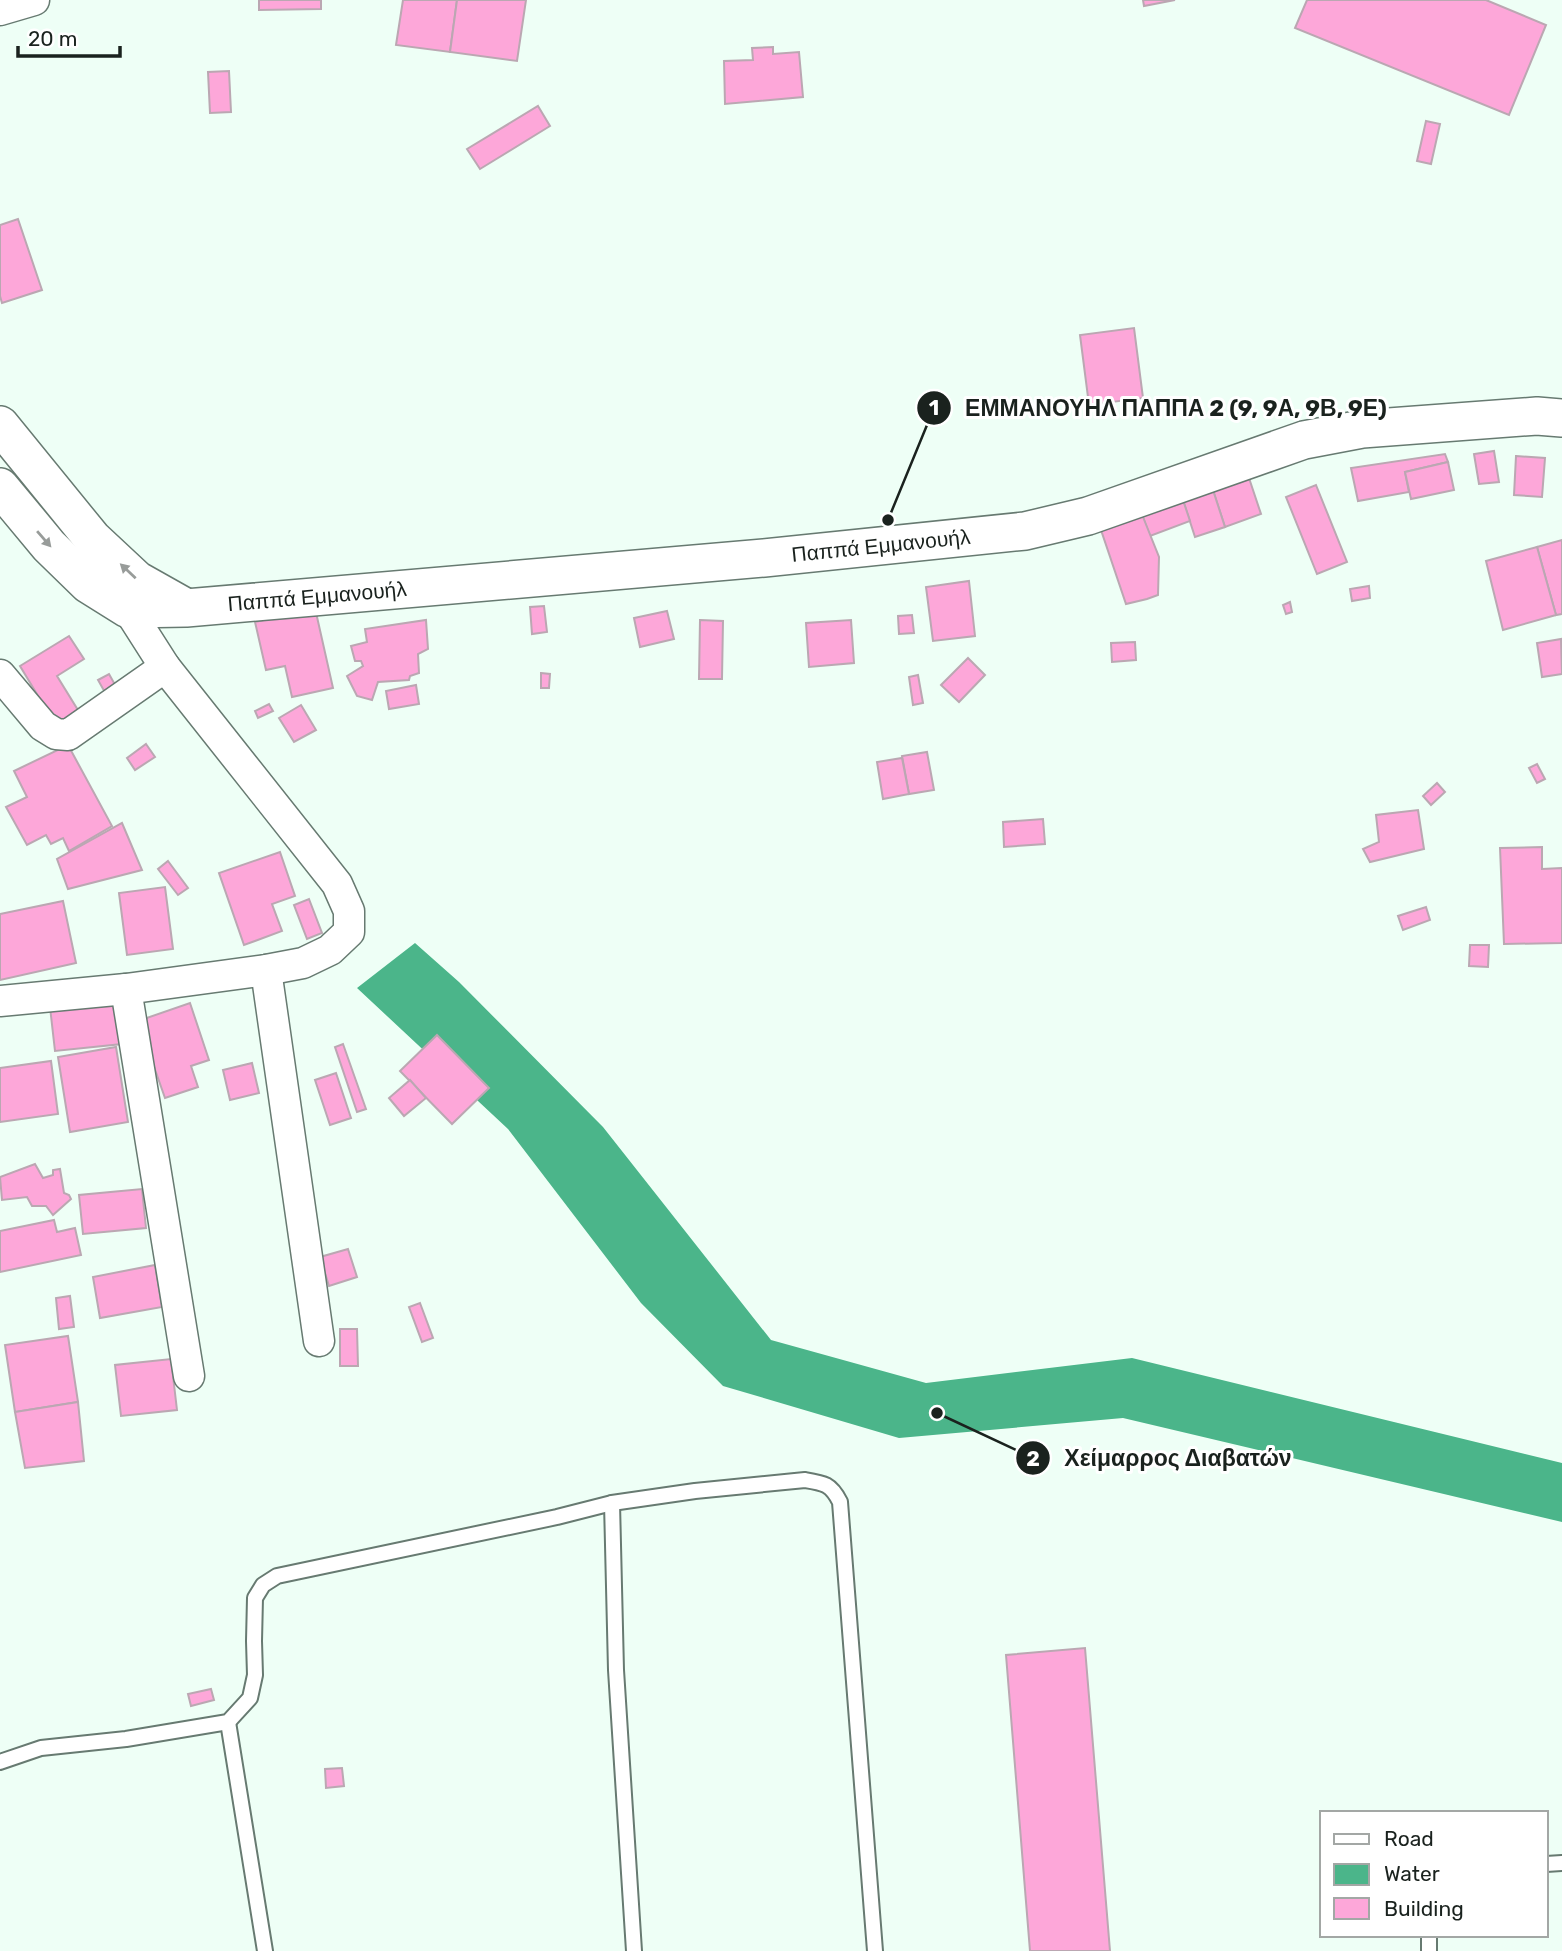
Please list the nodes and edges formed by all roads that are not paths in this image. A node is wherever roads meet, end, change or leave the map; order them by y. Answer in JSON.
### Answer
{"nodes":[{"id":1,"x":34,"y":0,"type":"edge"},
{"id":2,"x":0,"y":10,"type":"edge"},
{"id":3,"x":1562,"y":418,"type":"edge"},
{"id":4,"x":0,"y":425,"type":"edge"},
{"id":5,"x":0,"y":487,"type":"edge"},
{"id":6,"x":186,"y":608,"type":"junction"},
{"id":7,"x":128,"y":609,"type":"junction"},
{"id":8,"x":165,"y":667,"type":"junction"},
{"id":9,"x":0,"y":675,"type":"edge"},
{"id":10,"x":266,"y":970,"type":"junction"},
{"id":11,"x":126,"y":989,"type":"junction"},
{"id":12,"x":0,"y":1001,"type":"edge"},
{"id":13,"x":319,"y":1341,"type":"dead end"},
{"id":14,"x":189,"y":1376,"type":"dead end"},
{"id":15,"x":612,"y":1503,"type":"junction"},
{"id":16,"x":228,"y":1722,"type":"junction"},
{"id":17,"x":0,"y":1762,"type":"edge"},
{"id":18,"x":265,"y":1951,"type":"edge"},
{"id":19,"x":635,"y":1951,"type":"edge"},
{"id":20,"x":876,"y":1951,"type":"edge"}],
"edges":[{"from":1,"to":2,"type":"street"},
{"from":3,"to":6,"type":"street","name":"Παππά Εμμανουήλ"},
{"from":6,"to":4,"type":"street","one_way":true},
{"from":5,"to":7,"type":"street","one_way":true},
{"from":6,"to":7,"type":"street","name":"Παππά Εμμανουήλ"},
{"from":7,"to":8,"type":"street"},
{"from":8,"to":9,"type":"street"},
{"from":8,"to":10,"type":"street"},
{"from":10,"to":11,"type":"street"},
{"from":10,"to":13,"type":"street"},
{"from":11,"to":12,"type":"street"},
{"from":11,"to":14,"type":"street"},
{"from":15,"to":16,"type":"lane"},
{"from":15,"to":19,"type":"lane"},
{"from":15,"to":20,"type":"lane"},
{"from":16,"to":17,"type":"lane"},
{"from":16,"to":18,"type":"lane"}]}
